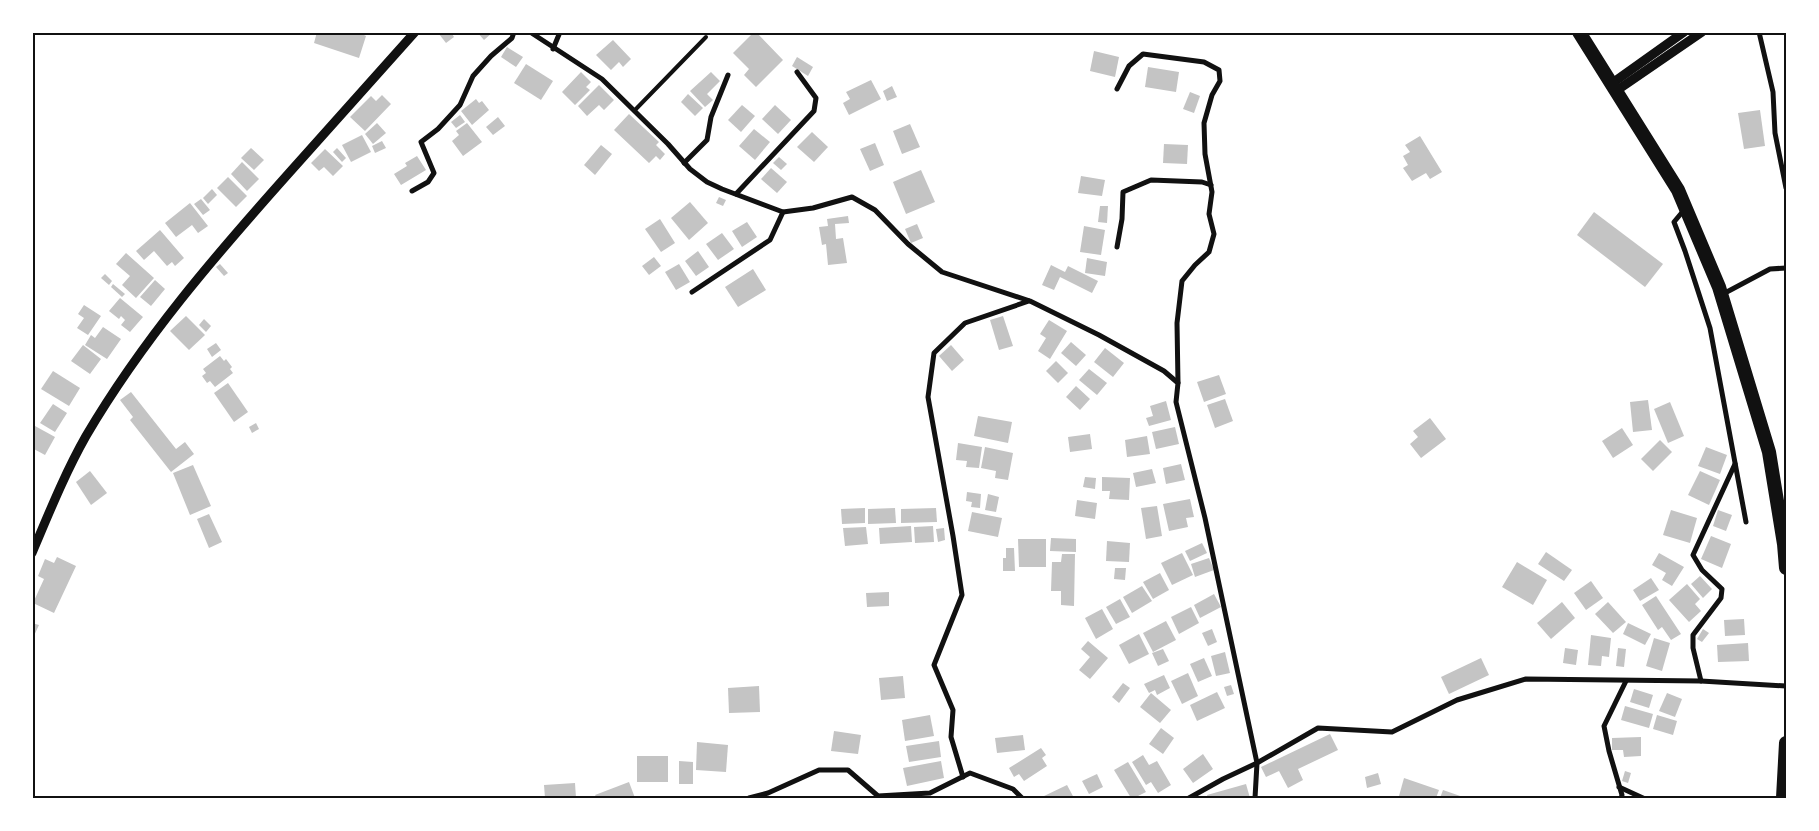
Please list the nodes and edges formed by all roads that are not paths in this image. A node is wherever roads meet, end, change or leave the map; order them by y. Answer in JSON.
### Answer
{"nodes":[{"id":1,"x":415,"y":32,"type":"edge"},
{"id":2,"x":514,"y":32,"type":"edge"},
{"id":3,"x":530,"y":32,"type":"edge"},
{"id":4,"x":560,"y":32,"type":"edge"},
{"id":5,"x":1579,"y":32,"type":"edge"},
{"id":6,"x":1684,"y":32,"type":"edge"},
{"id":7,"x":1702,"y":32,"type":"edge"},
{"id":8,"x":1759,"y":32,"type":"edge"},
{"id":9,"x":706,"y":36,"type":"dead end"},
{"id":10,"x":554,"y":49,"type":"junction"},
{"id":11,"x":796,"y":72,"type":"dead end"},
{"id":12,"x":728,"y":75,"type":"dead end"},
{"id":13,"x":1614,"y":87,"type":"junction"},
{"id":14,"x":1117,"y":89,"type":"dead end"},
{"id":15,"x":635,"y":110,"type":"junction"},
{"id":16,"x":684,"y":163,"type":"junction"},
{"id":17,"x":1211,"y":185,"type":"junction"},
{"id":18,"x":1786,"y":188,"type":"edge"},
{"id":19,"x":412,"y":191,"type":"dead end"},
{"id":20,"x":736,"y":194,"type":"junction"},
{"id":21,"x":1686,"y":208,"type":"junction"},
{"id":22,"x":783,"y":212,"type":"junction"},
{"id":23,"x":1117,"y":247,"type":"dead end"},
{"id":24,"x":1786,"y":268,"type":"edge"},
{"id":25,"x":692,"y":292,"type":"dead end"},
{"id":26,"x":1721,"y":294,"type":"junction"},
{"id":27,"x":1030,"y":301,"type":"junction"},
{"id":28,"x":1178,"y":383,"type":"junction"},
{"id":29,"x":1735,"y":464,"type":"junction"},
{"id":30,"x":1746,"y":522,"type":"dead end"},
{"id":31,"x":32,"y":552,"type":"edge"},
{"id":32,"x":1786,"y":568,"type":"edge"},
{"id":33,"x":1626,"y":681,"type":"junction"},
{"id":34,"x":1701,"y":681,"type":"junction"},
{"id":35,"x":1786,"y":686,"type":"edge"},
{"id":36,"x":1786,"y":743,"type":"edge"},
{"id":37,"x":1257,"y":763,"type":"junction"},
{"id":38,"x":963,"y":777,"type":"junction"},
{"id":39,"x":1619,"y":787,"type":"junction"},
{"id":40,"x":749,"y":798,"type":"edge"},
{"id":41,"x":1022,"y":798,"type":"edge"},
{"id":42,"x":1189,"y":798,"type":"edge"},
{"id":43,"x":1255,"y":798,"type":"edge"},
{"id":44,"x":1621,"y":798,"type":"edge"},
{"id":45,"x":1643,"y":798,"type":"edge"},
{"id":46,"x":1783,"y":798,"type":"edge"}],
"edges":[{"from":1,"to":31,"type":"street"},
{"from":2,"to":19,"type":"street"},
{"from":3,"to":10,"type":"street"},
{"from":4,"to":10,"type":"street"},
{"from":5,"to":13,"type":"highway"},
{"from":6,"to":13,"type":"street"},
{"from":7,"to":13,"type":"street"},
{"from":8,"to":18,"type":"street"},
{"from":9,"to":15,"type":"lane"},
{"from":10,"to":15,"type":"street"},
{"from":11,"to":20,"type":"street"},
{"from":12,"to":16,"type":"street"},
{"from":13,"to":21,"type":"highway"},
{"from":14,"to":17,"type":"street"},
{"from":15,"to":16,"type":"street"},
{"from":16,"to":20,"type":"street"},
{"from":17,"to":23,"type":"street"},
{"from":17,"to":28,"type":"street"},
{"from":20,"to":22,"type":"street"},
{"from":21,"to":26,"type":"highway"},
{"from":21,"to":29,"type":"street"},
{"from":22,"to":25,"type":"street"},
{"from":22,"to":27,"type":"street"},
{"from":24,"to":26,"type":"street"},
{"from":26,"to":32,"type":"highway"},
{"from":27,"to":28,"type":"street"},
{"from":27,"to":38,"type":"street"},
{"from":28,"to":37,"type":"street"},
{"from":29,"to":30,"type":"street"},
{"from":29,"to":34,"type":"street"},
{"from":33,"to":34,"type":"street"},
{"from":33,"to":37,"type":"street"},
{"from":33,"to":39,"type":"street"},
{"from":34,"to":35,"type":"street"},
{"from":36,"to":46,"type":"highway"},
{"from":37,"to":42,"type":"street"},
{"from":37,"to":43,"type":"street"},
{"from":38,"to":40,"type":"street"},
{"from":38,"to":41,"type":"street"},
{"from":39,"to":44,"type":"street"},
{"from":39,"to":45,"type":"street"}]}
